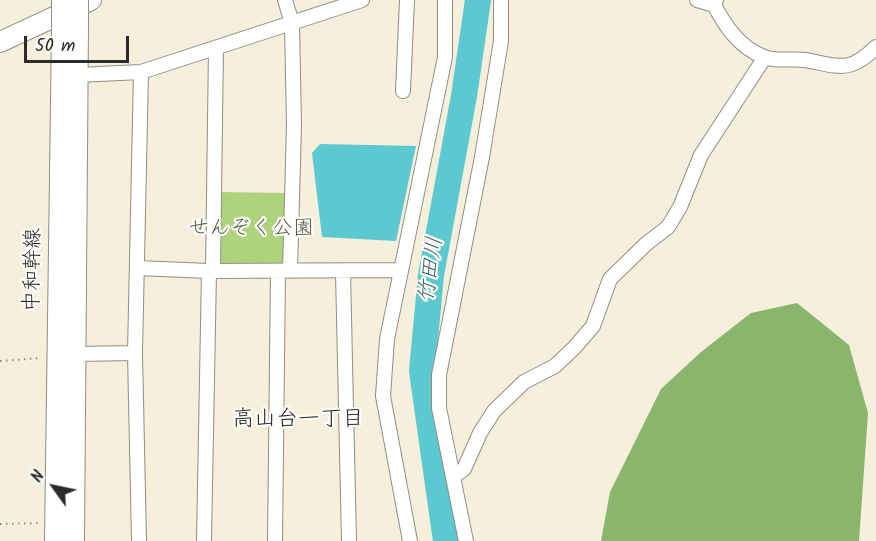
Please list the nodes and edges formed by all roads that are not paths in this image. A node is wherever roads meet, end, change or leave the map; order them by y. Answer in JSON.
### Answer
{"nodes":[{"id":1,"x":62,"y":0,"type":"edge"},
{"id":2,"x":78,"y":0,"type":"edge"},
{"id":3,"x":91,"y":0,"type":"edge"},
{"id":4,"x":285,"y":0,"type":"edge"},
{"id":5,"x":362,"y":0,"type":"edge"},
{"id":6,"x":407,"y":0,"type":"edge"},
{"id":7,"x":445,"y":0,"type":"edge"},
{"id":8,"x":501,"y":0,"type":"edge"},
{"id":9,"x":697,"y":0,"type":"edge"},
{"id":10,"x":715,"y":3,"type":"edge"},
{"id":11,"x":292,"y":23,"type":"junction"},
{"id":12,"x":70,"y":26,"type":"junction"},
{"id":13,"x":0,"y":42,"type":"edge"},
{"id":14,"x":876,"y":47,"type":"edge"},
{"id":15,"x":216,"y":48,"type":"junction"},
{"id":16,"x":765,"y":57,"type":"junction"},
{"id":17,"x":141,"y":72,"type":"junction"},
{"id":18,"x":78,"y":75,"type":"junction"},
{"id":19,"x":403,"y":91,"type":"dead end"},
{"id":20,"x":138,"y":268,"type":"junction"},
{"id":21,"x":400,"y":270,"type":"junction"},
{"id":22,"x":211,"y":271,"type":"junction"},
{"id":23,"x":284,"y":271,"type":"junction"},
{"id":24,"x":343,"y":272,"type":"junction"},
{"id":25,"x":135,"y":352,"type":"junction"},
{"id":26,"x":77,"y":354,"type":"junction"},
{"id":27,"x":454,"y":476,"type":"junction"},
{"id":28,"x":56,"y":541,"type":"edge"},
{"id":29,"x":74,"y":541,"type":"edge"},
{"id":30,"x":139,"y":541,"type":"edge"},
{"id":31,"x":204,"y":541,"type":"edge"},
{"id":32,"x":276,"y":541,"type":"edge"},
{"id":33,"x":349,"y":541,"type":"edge"},
{"id":34,"x":410,"y":541,"type":"edge"},
{"id":35,"x":466,"y":541,"type":"edge"}],
"edges":[{"from":1,"to":12,"type":"main road","name":"中和幹線","bridge":true},
{"from":2,"to":12,"type":"main road","name":"中和幹線","bridge":true},
{"from":3,"to":13,"type":"main road"},
{"from":4,"to":11,"type":"street"},
{"from":5,"to":11,"type":"street"},
{"from":6,"to":19,"type":"street"},
{"from":7,"to":21,"type":"street"},
{"from":8,"to":27,"type":"street"},
{"from":9,"to":10,"type":"street"},
{"from":10,"to":16,"type":"street"},
{"from":11,"to":15,"type":"street"},
{"from":11,"to":23,"type":"street"},
{"from":12,"to":18,"type":"main road","name":"中和幹線"},
{"from":12,"to":28,"type":"main road","name":"中和幹線"},
{"from":14,"to":16,"type":"street"},
{"from":15,"to":17,"type":"street"},
{"from":15,"to":22,"type":"street"},
{"from":16,"to":27,"type":"street"},
{"from":17,"to":18,"type":"street"},
{"from":17,"to":20,"type":"street"},
{"from":18,"to":26,"type":"main road","name":"中和幹線"},
{"from":20,"to":22,"type":"street"},
{"from":20,"to":25,"type":"street"},
{"from":21,"to":24,"type":"street"},
{"from":21,"to":34,"type":"street"},
{"from":22,"to":23,"type":"street"},
{"from":22,"to":31,"type":"street"},
{"from":23,"to":24,"type":"street"},
{"from":23,"to":32,"type":"street"},
{"from":24,"to":33,"type":"street"},
{"from":25,"to":26,"type":"street"},
{"from":25,"to":30,"type":"street"},
{"from":26,"to":29,"type":"main road","name":"中和幹線"},
{"from":27,"to":35,"type":"street"}]}
